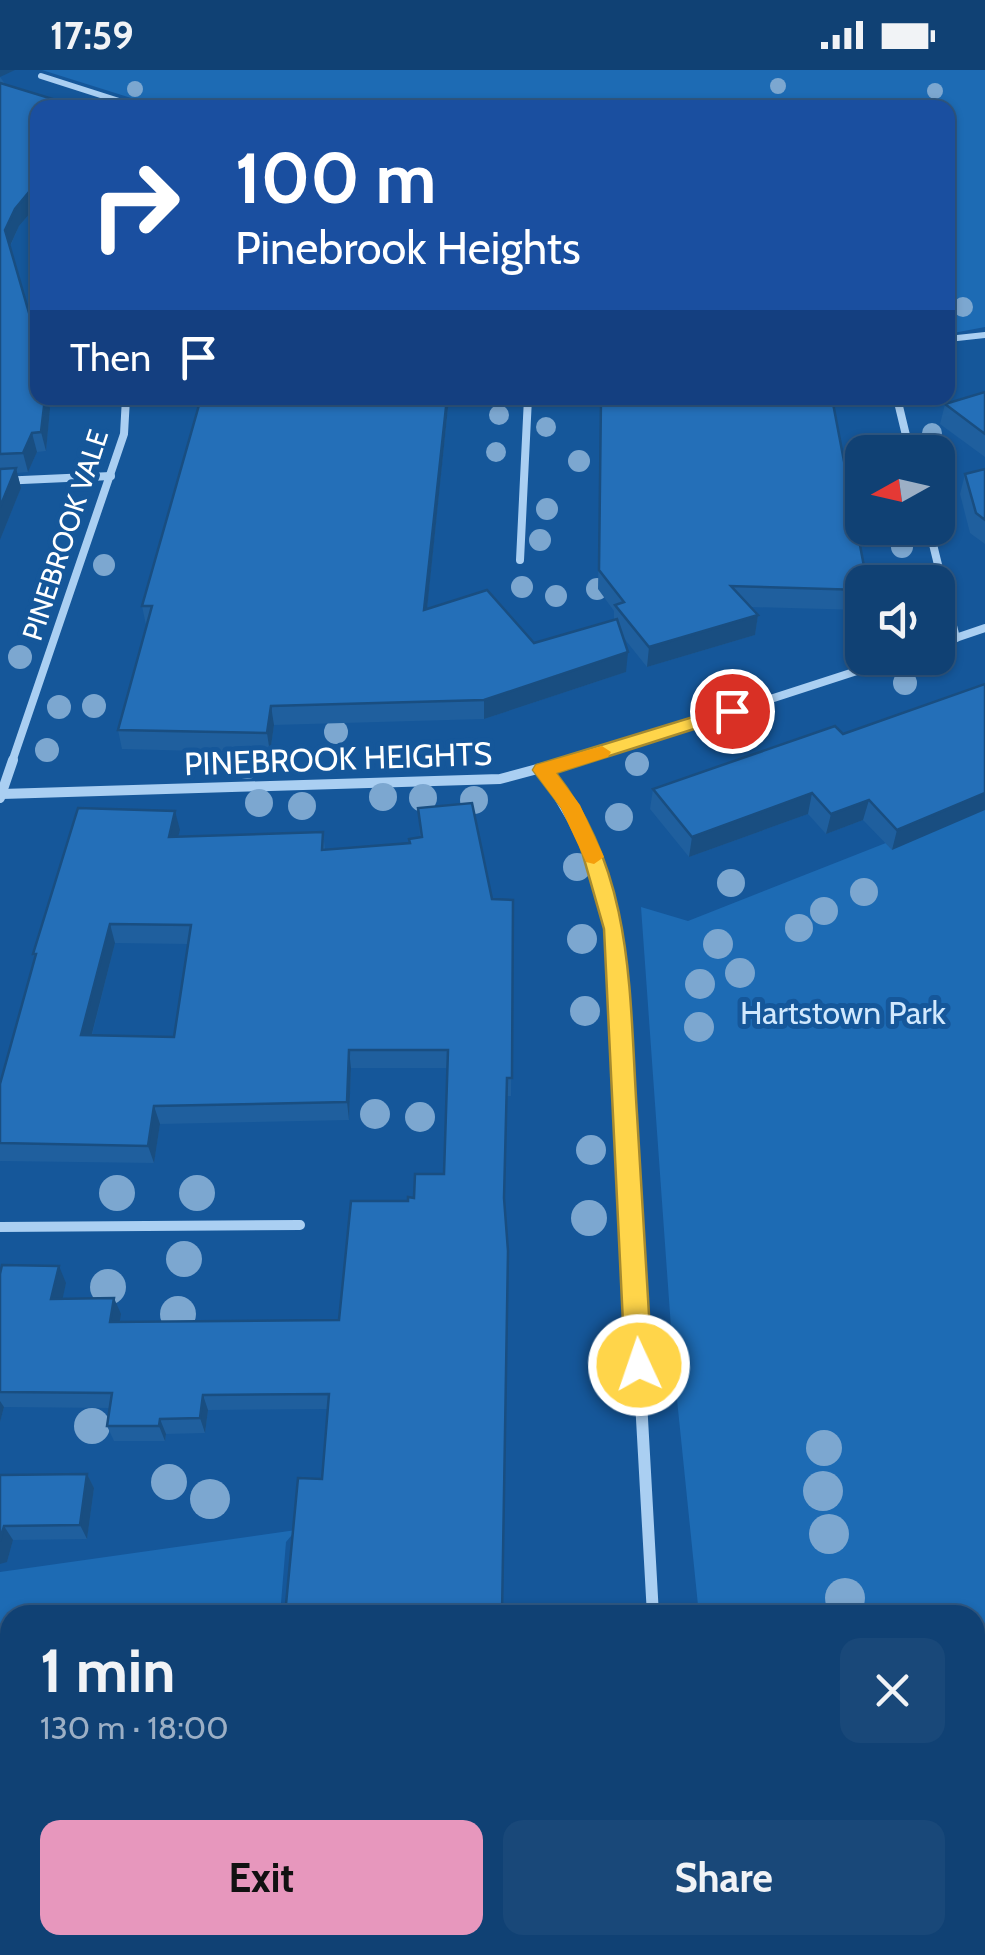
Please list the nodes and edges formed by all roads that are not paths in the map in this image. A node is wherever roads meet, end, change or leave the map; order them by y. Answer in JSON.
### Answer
{"nodes":[{"id":1,"x":41,"y":76,"type":"dead end"},
{"id":2,"x":116,"y":100,"type":"edge"},
{"id":3,"x":985,"y":335,"type":"edge"},
{"id":4,"x":955,"y":338,"type":"edge"},
{"id":5,"x":126,"y":405,"type":"edge"},
{"id":6,"x":528,"y":405,"type":"edge"},
{"id":7,"x":899,"y":405,"type":"edge"},
{"id":8,"x":906,"y":435,"type":"edge"},
{"id":9,"x":110,"y":476,"type":"junction"},
{"id":10,"x":0,"y":481,"type":"edge"},
{"id":11,"x":933,"y":545,"type":"edge"},
{"id":12,"x":520,"y":560,"type":"dead end"},
{"id":13,"x":985,"y":628,"type":"edge"},
{"id":14,"x":956,"y":638,"type":"joint"},
{"id":15,"x":845,"y":674,"type":"edge"},
{"id":16,"x":543,"y":770,"type":"junction"},
{"id":17,"x":1,"y":797,"type":"edge"},
{"id":18,"x":300,"y":1225,"type":"dead end"},
{"id":19,"x":0,"y":1227,"type":"edge"},
{"id":20,"x":652,"y":1605,"type":"edge"}],
"edges":[{"from":1,"to":2,"type":"street"},
{"from":3,"to":4,"type":"street"},
{"from":5,"to":9,"type":"street","name":"PINEBROOK VALE"},
{"from":6,"to":12,"type":"street"},
{"from":7,"to":8,"type":"street"},
{"from":9,"to":10,"type":"street"},
{"from":9,"to":17,"type":"street","name":"PINEBROOK VALE"},
{"from":11,"to":14,"type":"street"},
{"from":13,"to":14,"type":"street"},
{"from":15,"to":16,"type":"street","name":"PINEBROOK HEIGHTS"},
{"from":16,"to":17,"type":"street","name":"PINEBROOK HEIGHTS"},
{"from":16,"to":20,"type":"street"},
{"from":18,"to":19,"type":"street"}]}
